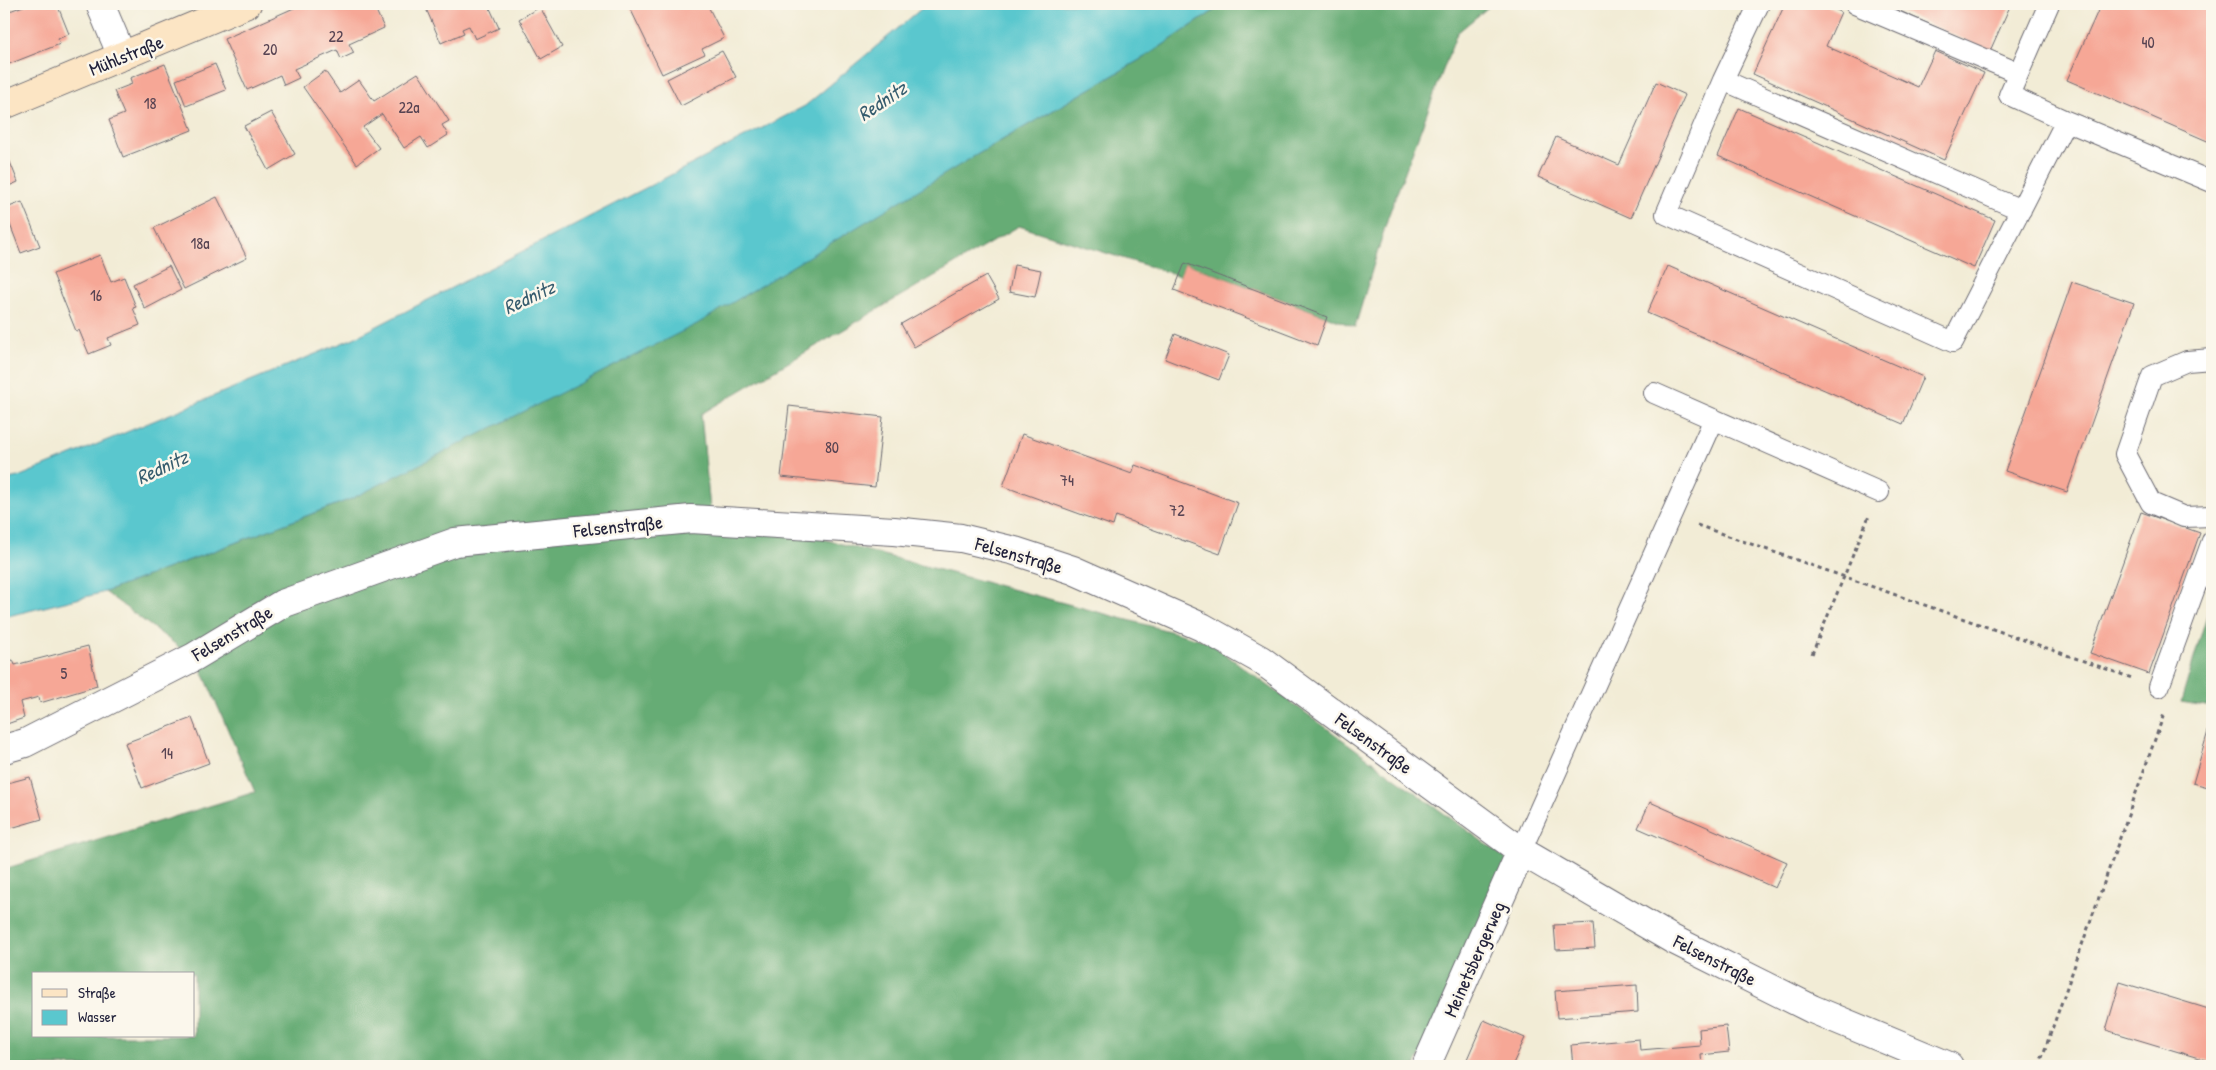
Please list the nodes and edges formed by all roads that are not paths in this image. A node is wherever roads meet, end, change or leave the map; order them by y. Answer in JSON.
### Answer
{"nodes":[{"id":1,"x":100,"y":4,"type":"edge"},
{"id":2,"x":247,"y":4,"type":"edge"},
{"id":3,"x":1759,"y":4,"type":"edge"},
{"id":4,"x":1855,"y":4,"type":"edge"},
{"id":5,"x":2049,"y":4,"type":"edge"},
{"id":6,"x":122,"y":56,"type":"junction"},
{"id":7,"x":2018,"y":73,"type":"junction"},
{"id":8,"x":1723,"y":80,"type":"junction"},
{"id":9,"x":4,"y":105,"type":"edge"},
{"id":10,"x":2066,"y":122,"type":"junction"},
{"id":11,"x":2212,"y":182,"type":"edge"},
{"id":12,"x":2021,"y":210,"type":"junction"},
{"id":13,"x":2212,"y":359,"type":"edge"},
{"id":14,"x":1654,"y":393,"type":"dead end"},
{"id":15,"x":1714,"y":419,"type":"junction"},
{"id":16,"x":1878,"y":492,"type":"road end"},
{"id":17,"x":2212,"y":516,"type":"edge"},
{"id":18,"x":2212,"y":541,"type":"edge"},
{"id":19,"x":2159,"y":688,"type":"road end"},
{"id":20,"x":4,"y":749,"type":"edge"},
{"id":21,"x":1521,"y":851,"type":"junction"},
{"id":22,"x":1426,"y":1066,"type":"edge"},
{"id":23,"x":1949,"y":1066,"type":"edge"}],
"edges":[{"from":1,"to":6,"type":"street"},
{"from":2,"to":6,"type":"street","name":"Mühlstraße"},
{"from":3,"to":8,"type":"lane"},
{"from":4,"to":7,"type":"lane"},
{"from":5,"to":7,"type":"lane"},
{"from":6,"to":9,"type":"street","name":"Mühlstraße"},
{"from":7,"to":10,"type":"lane"},
{"from":8,"to":12,"type":"lane"},
{"from":8,"to":12,"type":"lane"},
{"from":10,"to":11,"type":"lane"},
{"from":10,"to":12,"type":"lane"},
{"from":13,"to":17,"type":"lane"},
{"from":14,"to":15,"type":"lane"},
{"from":15,"to":16,"type":"lane"},
{"from":15,"to":21,"type":"lane"},
{"from":18,"to":19,"type":"lane"},
{"from":20,"to":21,"type":"street","name":"Felsenstraße"},
{"from":21,"to":22,"type":"street","name":"Meinetsbergerweg"},
{"from":21,"to":23,"type":"street","name":"Felsenstraße"}]}
